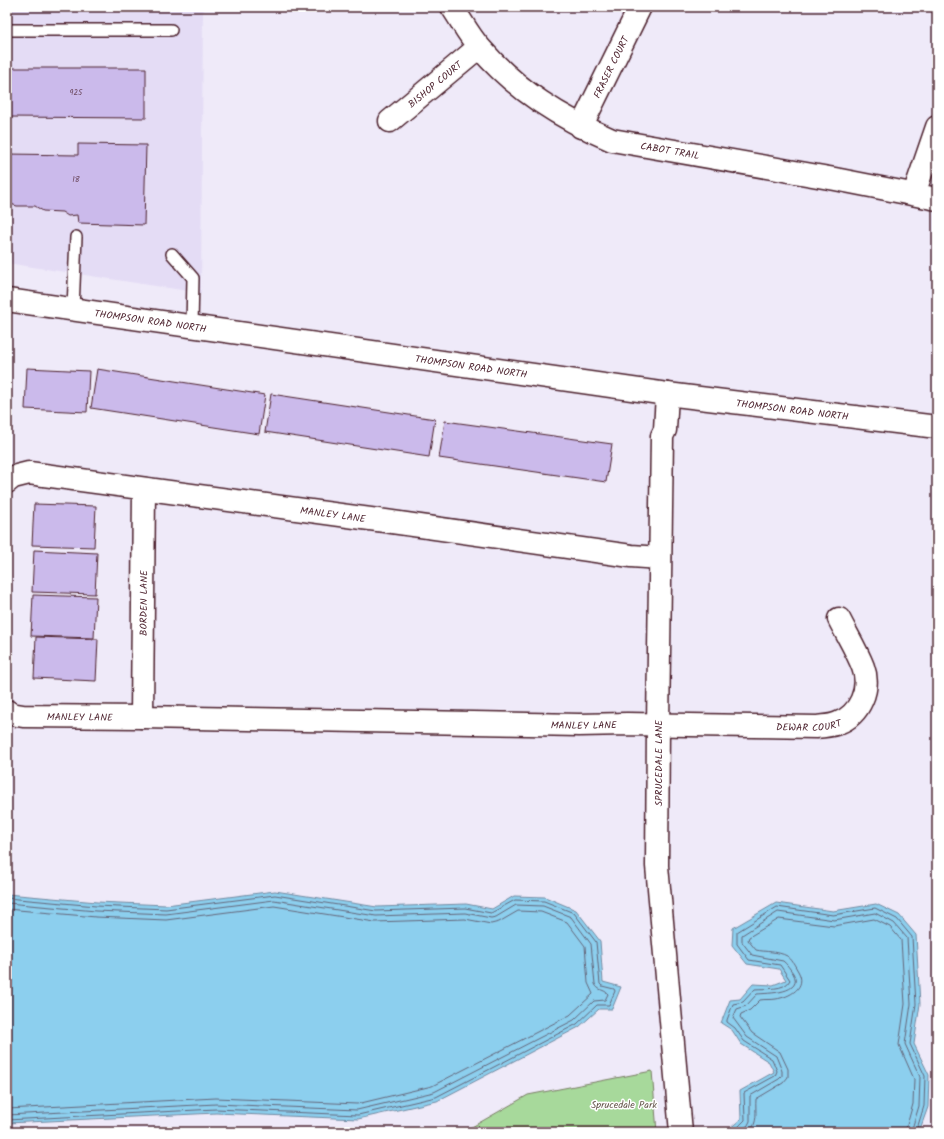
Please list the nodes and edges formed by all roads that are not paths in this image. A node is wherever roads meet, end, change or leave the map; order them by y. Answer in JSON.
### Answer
{"nodes":[{"id":1,"x":452,"y":7,"type":"edge"},
{"id":2,"x":640,"y":7,"type":"edge"},
{"id":3,"x":7,"y":30,"type":"edge"},
{"id":4,"x":172,"y":30,"type":"dead end"},
{"id":5,"x":479,"y":47,"type":"junction"},
{"id":6,"x":390,"y":120,"type":"dead end"},
{"id":7,"x":581,"y":127,"type":"junction"},
{"id":8,"x":937,"y":127,"type":"edge"},
{"id":9,"x":914,"y":194,"type":"junction"},
{"id":10,"x":937,"y":199,"type":"edge"},
{"id":11,"x":76,"y":237,"type":"dead end"},
{"id":12,"x":172,"y":254,"type":"dead end"},
{"id":13,"x":7,"y":300,"type":"edge"},
{"id":14,"x":73,"y":309,"type":"junction"},
{"id":15,"x":192,"y":326,"type":"junction"},
{"id":16,"x":667,"y":394,"type":"junction"},
{"id":17,"x":937,"y":427,"type":"edge"},
{"id":18,"x":7,"y":482,"type":"edge"},
{"id":19,"x":144,"y":489,"type":"junction"},
{"id":20,"x":660,"y":558,"type":"junction"},
{"id":21,"x":839,"y":619,"type":"dead end"},
{"id":22,"x":7,"y":711,"type":"edge"},
{"id":23,"x":142,"y":717,"type":"junction"},
{"id":24,"x":658,"y":725,"type":"junction"},
{"id":25,"x":681,"y":1132,"type":"edge"}],
"edges":[{"from":1,"to":5,"type":"street","name":"CABOT TRAIL"},
{"from":2,"to":7,"type":"street","name":"FRASER COURT"},
{"from":3,"to":4,"type":"lane"},
{"from":5,"to":6,"type":"street","name":"BISHOP COURT"},
{"from":5,"to":7,"type":"street","name":"CABOT TRAIL"},
{"from":7,"to":9,"type":"street","name":"CABOT TRAIL"},
{"from":8,"to":9,"type":"street"},
{"from":9,"to":10,"type":"street","name":"CABOT TRAIL"},
{"from":11,"to":14,"type":"lane"},
{"from":12,"to":15,"type":"lane"},
{"from":13,"to":14,"type":"street","name":"THOMPSON ROAD NORTH"},
{"from":14,"to":15,"type":"street","name":"THOMPSON ROAD NORTH"},
{"from":15,"to":16,"type":"street","name":"THOMPSON ROAD NORTH"},
{"from":16,"to":17,"type":"street","name":"THOMPSON ROAD NORTH"},
{"from":16,"to":20,"type":"street","name":"SPRUCEDALE LANE"},
{"from":18,"to":19,"type":"street","name":"MANLEY LANE"},
{"from":19,"to":20,"type":"street","name":"MANLEY LANE"},
{"from":19,"to":23,"type":"street","name":"BORDEN LANE"},
{"from":20,"to":24,"type":"street","name":"SPRUCEDALE LANE"},
{"from":21,"to":24,"type":"street","name":"DEWAR COURT"},
{"from":22,"to":23,"type":"street","name":"MANLEY LANE"},
{"from":23,"to":24,"type":"street","name":"MANLEY LANE"},
{"from":24,"to":25,"type":"street","name":"SPRUCEDALE LANE"}]}
